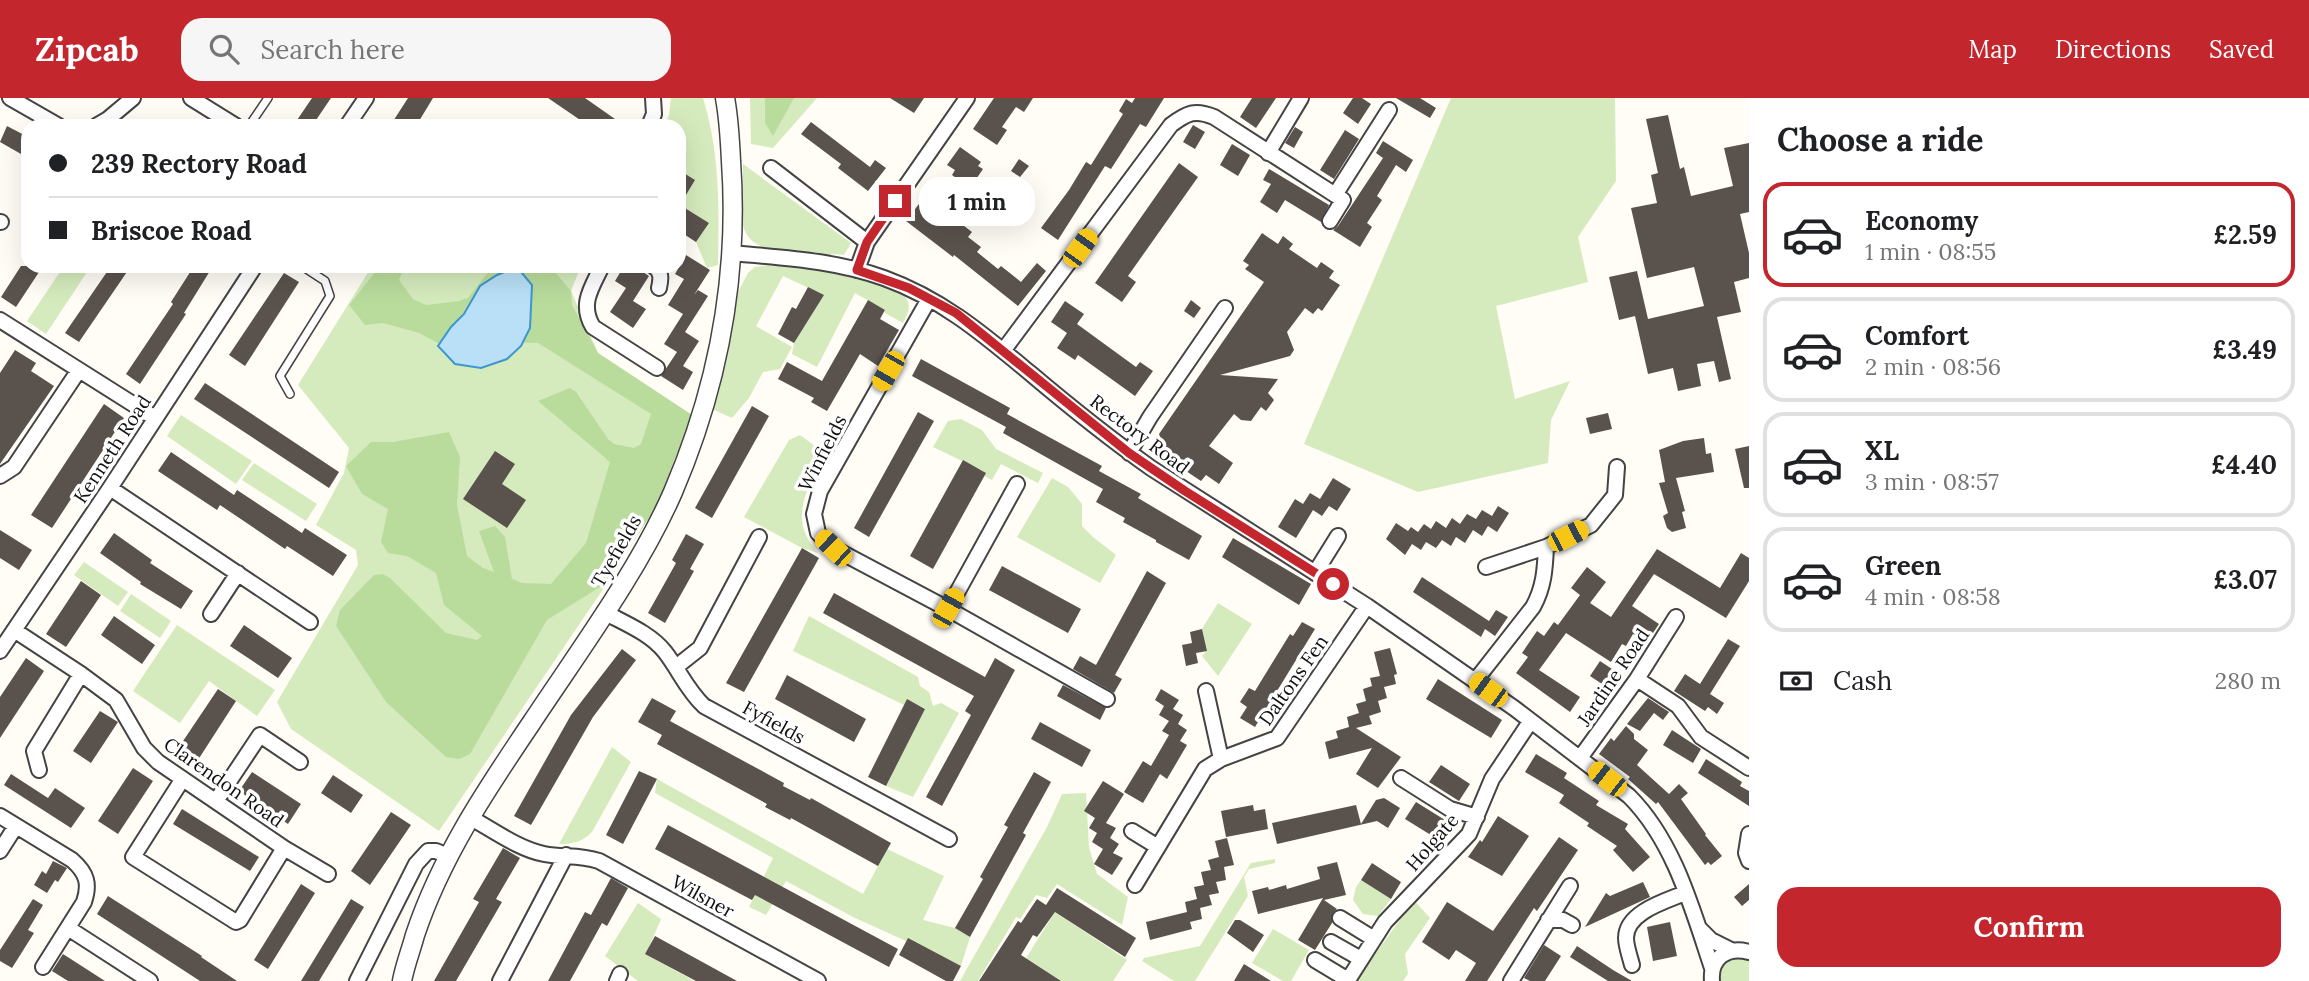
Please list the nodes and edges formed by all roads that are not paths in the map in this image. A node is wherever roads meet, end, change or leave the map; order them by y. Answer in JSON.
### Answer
{"nodes":[{"id":1,"x":10,"y":98,"type":"edge"},
{"id":2,"x":133,"y":98,"type":"edge"},
{"id":3,"x":191,"y":98,"type":"edge"},
{"id":4,"x":268,"y":98,"type":"edge"},
{"id":5,"x":366,"y":98,"type":"edge"},
{"id":6,"x":725,"y":98,"type":"edge"},
{"id":7,"x":967,"y":98,"type":"edge"},
{"id":8,"x":1198,"y":98,"type":"edge"},
{"id":9,"x":1301,"y":98,"type":"edge"},
{"id":10,"x":1389,"y":110,"type":"dead end"},
{"id":11,"x":1190,"y":112,"type":"junction"},
{"id":12,"x":47,"y":119,"type":"edge"},
{"id":13,"x":108,"y":119,"type":"edge"},
{"id":14,"x":225,"y":119,"type":"edge"},
{"id":15,"x":254,"y":119,"type":"edge"},
{"id":16,"x":352,"y":119,"type":"edge"},
{"id":17,"x":1268,"y":153,"type":"junction"},
{"id":18,"x":771,"y":168,"type":"dead end"},
{"id":19,"x":1339,"y":197,"type":"junction"},
{"id":20,"x":1330,"y":221,"type":"dead end"},
{"id":21,"x":867,"y":242,"type":"junction"},
{"id":22,"x":732,"y":253,"type":"junction"},
{"id":23,"x":857,"y":270,"type":"junction"},
{"id":24,"x":250,"y":273,"type":"edge"},
{"id":25,"x":313,"y":273,"type":"edge"},
{"id":26,"x":599,"y":273,"type":"edge"},
{"id":27,"x":659,"y":273,"type":"edge"},
{"id":28,"x":659,"y":288,"type":"dead end"},
{"id":29,"x":929,"y":299,"type":"junction"},
{"id":30,"x":1225,"y":308,"type":"dead end"},
{"id":31,"x":0,"y":320,"type":"edge"},
{"id":32,"x":1003,"y":351,"type":"junction"},
{"id":33,"x":657,"y":368,"type":"dead end"},
{"id":34,"x":79,"y":370,"type":"junction"},
{"id":35,"x":290,"y":394,"type":"dead end"},
{"id":36,"x":155,"y":418,"type":"junction"},
{"id":37,"x":1129,"y":453,"type":"junction"},
{"id":38,"x":1617,"y":467,"type":"dead end"},
{"id":39,"x":0,"y":475,"type":"edge"},
{"id":40,"x":1017,"y":485,"type":"dead end"},
{"id":41,"x":110,"y":488,"type":"junction"},
{"id":42,"x":1338,"y":536,"type":"dead end"},
{"id":43,"x":759,"y":537,"type":"dead end"},
{"id":44,"x":1546,"y":547,"type":"junction"},
{"id":45,"x":1486,"y":567,"type":"dead end"},
{"id":46,"x":238,"y":573,"type":"junction"},
{"id":47,"x":1315,"y":573,"type":"junction"},
{"id":48,"x":1367,"y":607,"type":"junction"},
{"id":49,"x":948,"y":608,"type":"junction"},
{"id":50,"x":604,"y":612,"type":"junction"},
{"id":51,"x":211,"y":614,"type":"dead end"},
{"id":52,"x":1676,"y":617,"type":"dead end"},
{"id":53,"x":310,"y":622,"type":"dead end"},
{"id":54,"x":14,"y":630,"type":"junction"},
{"id":55,"x":0,"y":651,"type":"edge"},
{"id":56,"x":676,"y":667,"type":"junction"},
{"id":57,"x":81,"y":674,"type":"junction"},
{"id":58,"x":1637,"y":679,"type":"junction"},
{"id":59,"x":1475,"y":681,"type":"junction"},
{"id":60,"x":1206,"y":691,"type":"dead end"},
{"id":61,"x":1108,"y":699,"type":"dead end"},
{"id":62,"x":1530,"y":722,"type":"junction"},
{"id":63,"x":1580,"y":758,"type":"junction"},
{"id":64,"x":1221,"y":759,"type":"junction"},
{"id":65,"x":300,"y":762,"type":"dead end"},
{"id":66,"x":1749,"y":768,"type":"edge"},
{"id":67,"x":39,"y":770,"type":"dead end"},
{"id":68,"x":1401,"y":778,"type":"dead end"},
{"id":69,"x":182,"y":780,"type":"junction"},
{"id":70,"x":216,"y":801,"type":"junction"},
{"id":71,"x":0,"y":816,"type":"edge"},
{"id":72,"x":470,"y":817,"type":"junction"},
{"id":73,"x":1477,"y":817,"type":"junction"},
{"id":74,"x":16,"y":826,"type":"junction"},
{"id":75,"x":1132,"y":831,"type":"dead end"},
{"id":76,"x":1749,"y":834,"type":"edge"},
{"id":77,"x":949,"y":839,"type":"dead end"},
{"id":78,"x":1157,"y":847,"type":"junction"},
{"id":79,"x":284,"y":848,"type":"junction"},
{"id":80,"x":0,"y":851,"type":"edge"},
{"id":81,"x":566,"y":855,"type":"junction"},
{"id":82,"x":448,"y":856,"type":"junction"},
{"id":83,"x":1749,"y":861,"type":"edge"},
{"id":84,"x":328,"y":874,"type":"dead end"},
{"id":85,"x":1135,"y":885,"type":"dead end"},
{"id":86,"x":1570,"y":886,"type":"dead end"},
{"id":87,"x":1685,"y":893,"type":"junction"},
{"id":88,"x":1340,"y":918,"type":"dead end"},
{"id":89,"x":1548,"y":920,"type":"junction"},
{"id":90,"x":1572,"y":925,"type":"dead end"},
{"id":91,"x":1698,"y":927,"type":"junction"},
{"id":92,"x":68,"y":928,"type":"junction"},
{"id":93,"x":1374,"y":939,"type":"junction"},
{"id":94,"x":1331,"y":942,"type":"dead end"},
{"id":95,"x":1742,"y":949,"type":"edge"},
{"id":96,"x":1361,"y":959,"type":"junction"},
{"id":97,"x":1315,"y":960,"type":"dead end"},
{"id":98,"x":1632,"y":965,"type":"dead end"},
{"id":99,"x":43,"y":967,"type":"dead end"},
{"id":100,"x":1710,"y":976,"type":"edge"},
{"id":101,"x":1348,"y":980,"type":"edge"},
{"id":102,"x":150,"y":981,"type":"edge"},
{"id":103,"x":358,"y":981,"type":"edge"},
{"id":104,"x":402,"y":981,"type":"edge"},
{"id":105,"x":500,"y":981,"type":"edge"},
{"id":106,"x":818,"y":981,"type":"edge"},
{"id":107,"x":1511,"y":981,"type":"edge"}],
"edges":[{"from":1,"to":12,"type":"street"},
{"from":2,"to":13,"type":"street"},
{"from":3,"to":14,"type":"street"},
{"from":4,"to":15,"type":"lane"},
{"from":5,"to":16,"type":"street"},
{"from":6,"to":22,"type":"street","name":"Tyefields"},
{"from":7,"to":21,"type":"street"},
{"from":8,"to":11,"type":"street"},
{"from":9,"to":17,"type":"street"},
{"from":10,"to":19,"type":"street"},
{"from":11,"to":17,"type":"street"},
{"from":11,"to":32,"type":"street"},
{"from":17,"to":19,"type":"street"},
{"from":18,"to":21,"type":"street"},
{"from":19,"to":20,"type":"street"},
{"from":21,"to":23,"type":"street"},
{"from":22,"to":23,"type":"street","name":"Rectory Road"},
{"from":22,"to":50,"type":"street","name":"Tyefields"},
{"from":23,"to":29,"type":"street","name":"Rectory Road"},
{"from":24,"to":36,"type":"street","name":"Kenneth Road"},
{"from":25,"to":35,"type":"lane"},
{"from":26,"to":33,"type":"street"},
{"from":27,"to":28,"type":"street"},
{"from":29,"to":32,"type":"street","name":"Rectory Road"},
{"from":29,"to":49,"type":"street","name":"Winfields"},
{"from":30,"to":37,"type":"street"},
{"from":31,"to":34,"type":"street"},
{"from":32,"to":37,"type":"street","name":"Rectory Road"},
{"from":34,"to":36,"type":"street"},
{"from":34,"to":39,"type":"street"},
{"from":36,"to":41,"type":"street","name":"Kenneth Road"},
{"from":37,"to":47,"type":"street","name":"Rectory Road"},
{"from":38,"to":44,"type":"street"},
{"from":40,"to":49,"type":"street"},
{"from":41,"to":46,"type":"street"},
{"from":41,"to":54,"type":"street","name":"Kenneth Road"},
{"from":42,"to":47,"type":"street"},
{"from":43,"to":56,"type":"street"},
{"from":44,"to":45,"type":"street"},
{"from":44,"to":59,"type":"street"},
{"from":46,"to":51,"type":"street"},
{"from":46,"to":53,"type":"street"},
{"from":47,"to":48,"type":"street","name":"Rectory Road"},
{"from":48,"to":59,"type":"street","name":"Rectory Road"},
{"from":48,"to":64,"type":"street","name":"Daltons Fen"},
{"from":49,"to":61,"type":"street","name":"Winfields"},
{"from":50,"to":56,"type":"street","name":"Fyfields"},
{"from":50,"to":72,"type":"street","name":"Tyefields"},
{"from":52,"to":58,"type":"street","name":"Jardine Road"},
{"from":54,"to":55,"type":"street","name":"Kenneth Road"},
{"from":54,"to":57,"type":"street","name":"Clarendon Road"},
{"from":56,"to":77,"type":"street","name":"Fyfields"},
{"from":57,"to":67,"type":"street"},
{"from":57,"to":69,"type":"street","name":"Clarendon Road"},
{"from":58,"to":63,"type":"street","name":"Jardine Road"},
{"from":58,"to":66,"type":"street"},
{"from":59,"to":62,"type":"street","name":"Rectory Road"},
{"from":60,"to":64,"type":"street"},
{"from":62,"to":63,"type":"street","name":"Rectory Road"},
{"from":62,"to":73,"type":"street","name":"Holgate"},
{"from":63,"to":87,"type":"street","name":"Rectory Road"},
{"from":64,"to":78,"type":"street","name":"Daltons Fen"},
{"from":65,"to":70,"type":"street"},
{"from":68,"to":73,"type":"street"},
{"from":69,"to":70,"type":"street","name":"Clarendon Road"},
{"from":69,"to":79,"type":"street"},
{"from":70,"to":79,"type":"street","name":"Clarendon Road"},
{"from":71,"to":74,"type":"street"},
{"from":72,"to":81,"type":"street","name":"Wilsner"},
{"from":72,"to":82,"type":"street","name":"Tyefields"},
{"from":73,"to":93,"type":"street","name":"Holgate"},
{"from":74,"to":80,"type":"street"},
{"from":74,"to":92,"type":"street"},
{"from":75,"to":78,"type":"street"},
{"from":76,"to":83,"type":"street"},
{"from":78,"to":85,"type":"street","name":"Daltons Fen"},
{"from":79,"to":84,"type":"street","name":"Clarendon Road"},
{"from":81,"to":105,"type":"street"},
{"from":81,"to":106,"type":"street","name":"Wilsner"},
{"from":82,"to":103,"type":"street"},
{"from":82,"to":104,"type":"street","name":"Tyefields"},
{"from":86,"to":89,"type":"street"},
{"from":87,"to":91,"type":"street","name":"Rectory Road"},
{"from":87,"to":98,"type":"street"},
{"from":88,"to":93,"type":"street"},
{"from":89,"to":90,"type":"street"},
{"from":89,"to":107,"type":"street"},
{"from":91,"to":95,"type":"street"},
{"from":91,"to":100,"type":"street","name":"Rectory Road"},
{"from":92,"to":99,"type":"street"},
{"from":92,"to":102,"type":"street"},
{"from":93,"to":96,"type":"street","name":"Holgate"},
{"from":94,"to":96,"type":"street"},
{"from":95,"to":100,"type":"street"},
{"from":96,"to":101,"type":"street","name":"Holgate"},
{"from":97,"to":101,"type":"street"}]}
